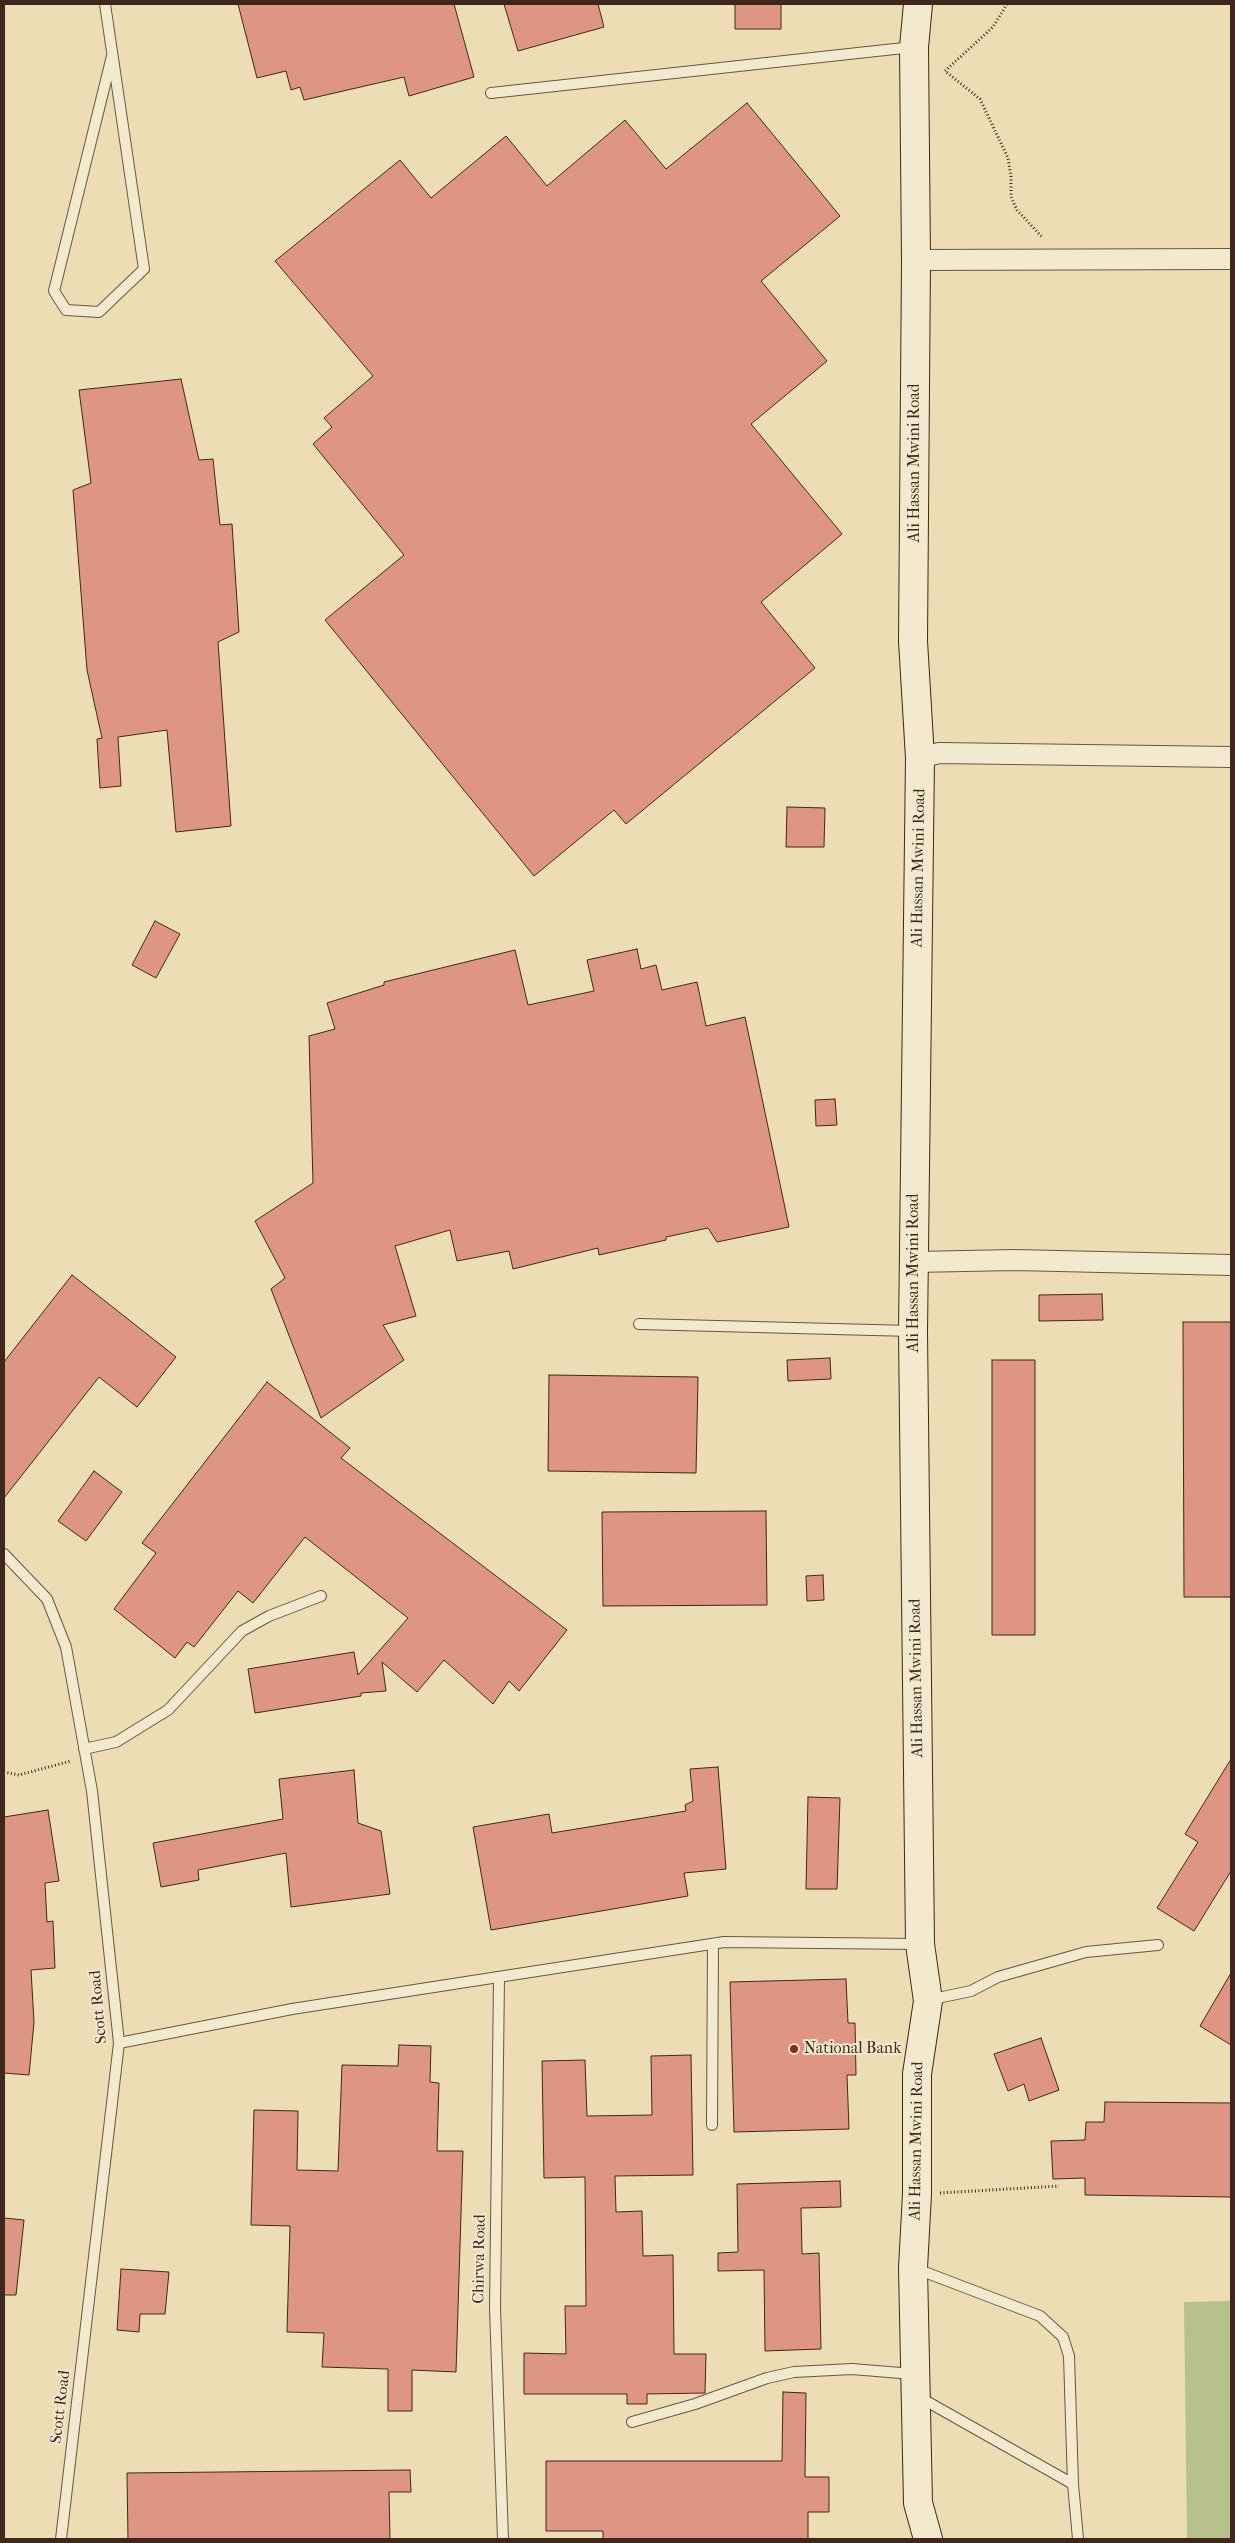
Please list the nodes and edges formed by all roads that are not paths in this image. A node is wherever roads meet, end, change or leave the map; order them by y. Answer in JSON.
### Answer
{"nodes":[{"id":1,"x":105,"y":4,"type":"edge"},
{"id":2,"x":918,"y":4,"type":"edge"},
{"id":3,"x":914,"y":47,"type":"junction"},
{"id":4,"x":112,"y":56,"type":"junction"},
{"id":5,"x":491,"y":92,"type":"dead end"},
{"id":6,"x":1231,"y":259,"type":"edge"},
{"id":7,"x":916,"y":260,"type":"junction"},
{"id":8,"x":1231,"y":757,"type":"edge"},
{"id":9,"x":920,"y":758,"type":"junction"},
{"id":10,"x":914,"y":1262,"type":"junction"},
{"id":11,"x":1231,"y":1265,"type":"edge"},
{"id":12,"x":639,"y":1324,"type":"dead end"},
{"id":13,"x":913,"y":1332,"type":"junction"},
{"id":14,"x":4,"y":1554,"type":"edge"},
{"id":15,"x":322,"y":1596,"type":"dead end"},
{"id":16,"x":85,"y":1753,"type":"junction"},
{"id":17,"x":713,"y":1944,"type":"junction"},
{"id":18,"x":920,"y":1944,"type":"junction"},
{"id":19,"x":1158,"y":1945,"type":"dead end"},
{"id":20,"x":499,"y":1978,"type":"junction"},
{"id":21,"x":928,"y":2000,"type":"junction"},
{"id":22,"x":119,"y":2043,"type":"junction"},
{"id":23,"x":712,"y":2125,"type":"dead end"},
{"id":24,"x":913,"y":2268,"type":"junction"},
{"id":25,"x":917,"y":2385,"type":"junction"},
{"id":26,"x":632,"y":2422,"type":"dead end"},
{"id":27,"x":1073,"y":2484,"type":"junction"},
{"id":28,"x":61,"y":2539,"type":"edge"},
{"id":29,"x":503,"y":2539,"type":"edge"},
{"id":30,"x":928,"y":2539,"type":"edge"},
{"id":31,"x":1078,"y":2539,"type":"edge"}],
"edges":[{"from":1,"to":4,"type":"lane"},
{"from":2,"to":3,"type":"main road","name":"Ali Hassan Mwini Road"},
{"from":3,"to":5,"type":"lane"},
{"from":3,"to":7,"type":"main road","name":"Ali Hassan Mwini Road"},
{"from":4,"to":4,"type":"lane"},
{"from":6,"to":7,"type":"street"},
{"from":7,"to":9,"type":"main road","name":"Ali Hassan Mwini Road"},
{"from":8,"to":9,"type":"street"},
{"from":9,"to":10,"type":"main road","name":"Ali Hassan Mwini Road"},
{"from":10,"to":11,"type":"street"},
{"from":10,"to":13,"type":"main road","name":"Ali Hassan Mwini Road"},
{"from":12,"to":13,"type":"lane"},
{"from":13,"to":18,"type":"main road","name":"Ali Hassan Mwini Road"},
{"from":14,"to":16,"type":"lane","name":"Scott Road"},
{"from":15,"to":16,"type":"lane"},
{"from":16,"to":22,"type":"lane","name":"Scott Road"},
{"from":17,"to":18,"type":"lane"},
{"from":17,"to":20,"type":"lane"},
{"from":17,"to":23,"type":"lane"},
{"from":18,"to":21,"type":"main road","name":"Ali Hassan Mwini Road"},
{"from":19,"to":21,"type":"lane"},
{"from":20,"to":22,"type":"lane"},
{"from":20,"to":29,"type":"lane","name":"Chirwa Road"},
{"from":21,"to":24,"type":"main road","name":"Ali Hassan Mwini Road"},
{"from":22,"to":28,"type":"lane","name":"Scott Road"},
{"from":24,"to":25,"type":"main road","name":"Ali Hassan Mwini Road"},
{"from":24,"to":27,"type":"lane"},
{"from":25,"to":26,"type":"lane"},
{"from":25,"to":27,"type":"lane"},
{"from":25,"to":30,"type":"main road","name":"Ali Hassan Mwini Road"},
{"from":27,"to":31,"type":"lane"}]}
